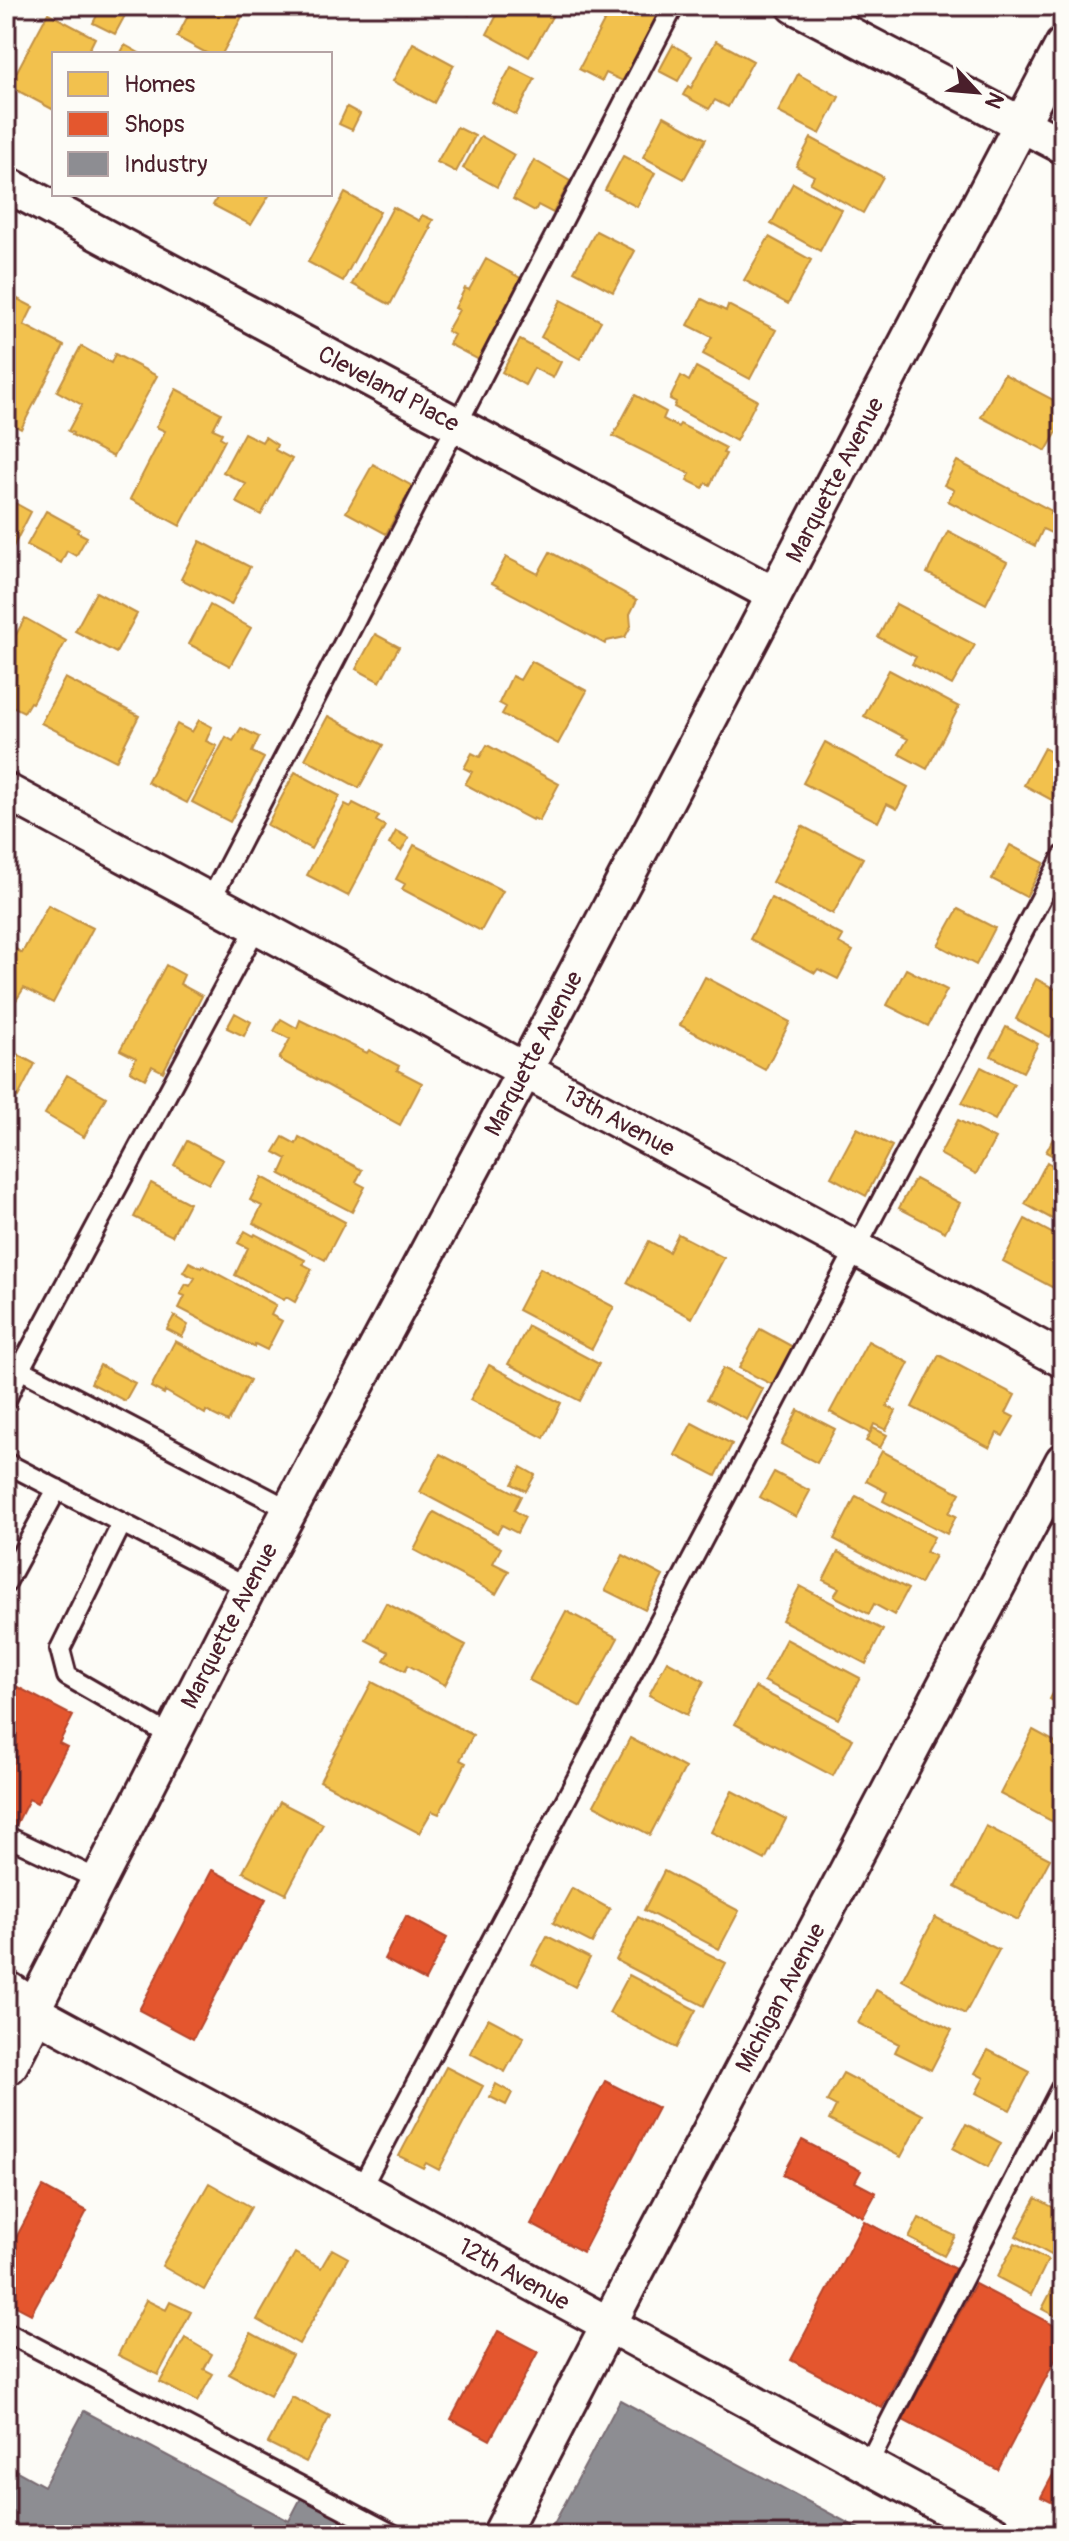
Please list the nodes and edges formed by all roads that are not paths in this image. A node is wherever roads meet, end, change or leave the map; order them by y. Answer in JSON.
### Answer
{"nodes":[{"id":1,"x":674,"y":6,"type":"edge"},
{"id":2,"x":795,"y":6,"type":"edge"},
{"id":3,"x":1063,"y":45,"type":"edge"},
{"id":4,"x":1021,"y":124,"type":"junction"},
{"id":5,"x":1063,"y":146,"type":"edge"},
{"id":6,"x":6,"y":184,"type":"edge"},
{"id":7,"x":455,"y":425,"type":"junction"},
{"id":8,"x":773,"y":594,"type":"junction"},
{"id":9,"x":6,"y":791,"type":"edge"},
{"id":10,"x":1063,"y":856,"type":"edge"},
{"id":11,"x":210,"y":901,"type":"junction"},
{"id":12,"x":257,"y":926,"type":"junction"},
{"id":13,"x":525,"y":1070,"type":"junction"},
{"id":14,"x":856,"y":1248,"type":"junction"},
{"id":15,"x":1063,"y":1360,"type":"edge"},
{"id":16,"x":20,"y":1369,"type":"junction"},
{"id":17,"x":6,"y":1400,"type":"edge"},
{"id":18,"x":1063,"y":1461,"type":"edge"},
{"id":19,"x":6,"y":1463,"type":"edge"},
{"id":20,"x":57,"y":1489,"type":"junction"},
{"id":21,"x":290,"y":1510,"type":"junction"},
{"id":22,"x":122,"y":1523,"type":"junction"},
{"id":23,"x":6,"y":1583,"type":"edge"},
{"id":24,"x":248,"y":1588,"type":"junction"},
{"id":25,"x":173,"y":1737,"type":"junction"},
{"id":26,"x":6,"y":1836,"type":"edge"},
{"id":27,"x":99,"y":1880,"type":"junction"},
{"id":28,"x":19,"y":2003,"type":"edge"},
{"id":29,"x":6,"y":2062,"type":"edge"},
{"id":30,"x":1063,"y":2084,"type":"edge"},
{"id":31,"x":360,"y":2190,"type":"junction"},
{"id":32,"x":608,"y":2326,"type":"junction"},
{"id":33,"x":6,"y":2332,"type":"edge"},
{"id":34,"x":868,"y":2464,"type":"junction"},
{"id":35,"x":394,"y":2535,"type":"edge"},
{"id":36,"x":500,"y":2535,"type":"edge"},
{"id":37,"x":996,"y":2535,"type":"edge"}],
"edges":[{"from":1,"to":7,"type":"lane"},
{"from":2,"to":4,"type":"street"},
{"from":3,"to":4,"type":"street","name":"Marquette Avenue"},
{"from":4,"to":5,"type":"street"},
{"from":4,"to":8,"type":"street","name":"Marquette Avenue"},
{"from":6,"to":7,"type":"street","name":"Cleveland Place"},
{"from":7,"to":8,"type":"street","name":"Cleveland Place"},
{"from":7,"to":11,"type":"lane"},
{"from":8,"to":13,"type":"street","name":"Marquette Avenue"},
{"from":9,"to":11,"type":"street","name":"13th Avenue"},
{"from":10,"to":14,"type":"lane"},
{"from":11,"to":12,"type":"street","name":"13th Avenue"},
{"from":12,"to":13,"type":"street","name":"13th Avenue"},
{"from":12,"to":16,"type":"lane"},
{"from":13,"to":14,"type":"street","name":"13th Avenue"},
{"from":13,"to":21,"type":"street","name":"Marquette Avenue"},
{"from":14,"to":15,"type":"street","name":"13th Avenue"},
{"from":14,"to":31,"type":"lane"},
{"from":16,"to":17,"type":"lane"},
{"from":16,"to":21,"type":"lane"},
{"from":18,"to":32,"type":"street","name":"Michigan Avenue"},
{"from":19,"to":20,"type":"lane"},
{"from":20,"to":22,"type":"lane"},
{"from":20,"to":23,"type":"lane"},
{"from":21,"to":24,"type":"street","name":"Marquette Avenue"},
{"from":22,"to":24,"type":"lane"},
{"from":22,"to":25,"type":"lane"},
{"from":24,"to":25,"type":"street","name":"Marquette Avenue"},
{"from":25,"to":27,"type":"street","name":"Marquette Avenue"},
{"from":26,"to":27,"type":"lane"},
{"from":27,"to":28,"type":"street","name":"Marquette Avenue"},
{"from":28,"to":29,"type":"main road","name":"Marquette Avenue"},
{"from":28,"to":31,"type":"street","name":"12th Avenue"},
{"from":30,"to":34,"type":"lane"},
{"from":31,"to":32,"type":"street","name":"12th Avenue"},
{"from":32,"to":34,"type":"street","name":"12th Avenue"},
{"from":32,"to":36,"type":"street","name":"Michigan Avenue"},
{"from":33,"to":35,"type":"lane"},
{"from":34,"to":37,"type":"street","name":"12th Avenue"}]}
